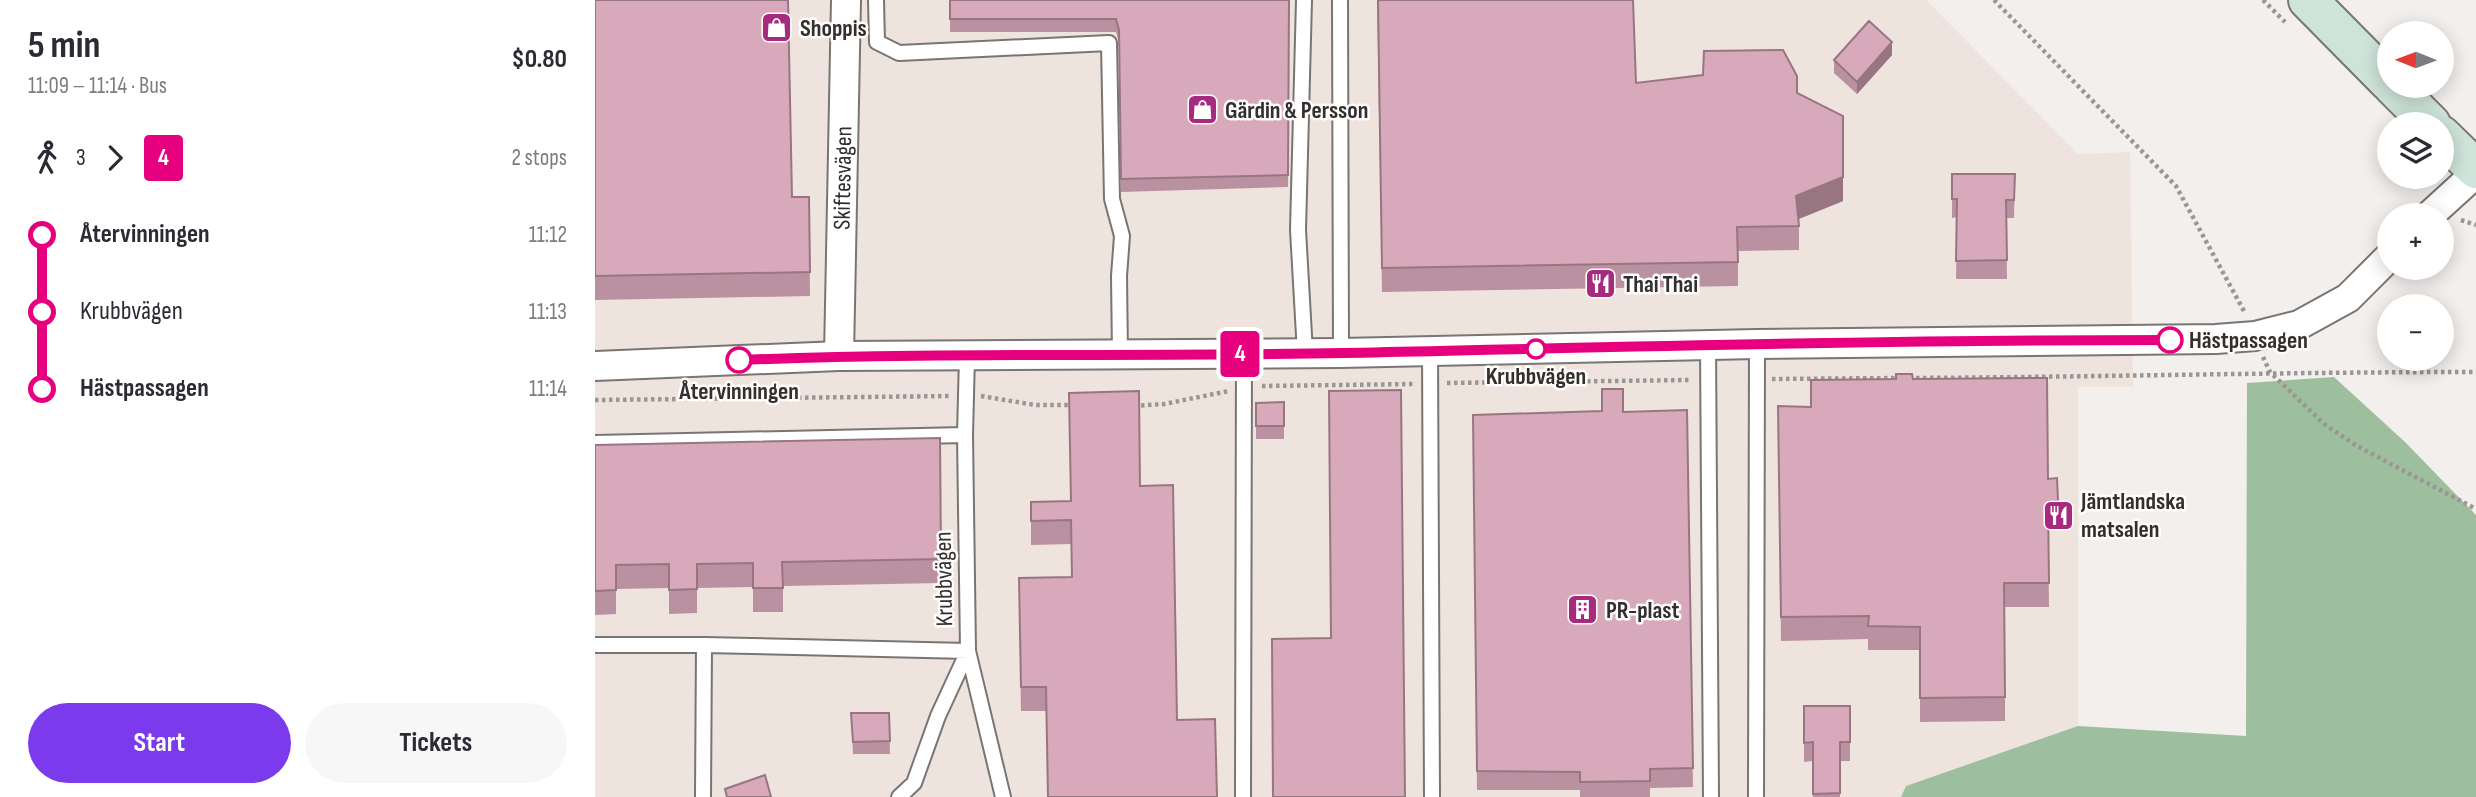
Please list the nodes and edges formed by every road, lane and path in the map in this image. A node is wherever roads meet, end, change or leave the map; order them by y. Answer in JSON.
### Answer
{"nodes":[{"id":1,"x":846,"y":0,"type":"edge"},
{"id":2,"x":876,"y":0,"type":"edge"},
{"id":3,"x":1304,"y":0,"type":"edge"},
{"id":4,"x":1340,"y":0,"type":"edge"},
{"id":5,"x":1994,"y":0,"type":"edge"},
{"id":6,"x":2308,"y":0,"type":"edge"},
{"id":7,"x":2377,"y":70,"type":"edge"},
{"id":8,"x":2405,"y":98,"type":"edge"},
{"id":9,"x":2419,"y":112,"type":"edge"},
{"id":10,"x":2454,"y":148,"type":"edge"},
{"id":11,"x":2476,"y":171,"type":"edge"},
{"id":12,"x":2443,"y":203,"type":"edge"},
{"id":13,"x":2377,"y":269,"type":"edge"},
{"id":14,"x":2255,"y":336,"type":"junction"},
{"id":15,"x":1756,"y":344,"type":"junction"},
{"id":16,"x":1708,"y":346,"type":"junction"},
{"id":17,"x":1430,"y":350,"type":"junction"},
{"id":18,"x":1305,"y":353,"type":"junction"},
{"id":19,"x":1341,"y":353,"type":"junction"},
{"id":20,"x":1120,"y":354,"type":"junction"},
{"id":21,"x":1244,"y":354,"type":"junction"},
{"id":22,"x":967,"y":355,"type":"junction"},
{"id":23,"x":839,"y":356,"type":"junction"},
{"id":24,"x":595,"y":366,"type":"edge"},
{"id":25,"x":2270,"y":372,"type":"junction"},
{"id":26,"x":2476,"y":372,"type":"edge"},
{"id":27,"x":965,"y":435,"type":"junction"},
{"id":28,"x":595,"y":443,"type":"edge"},
{"id":29,"x":2476,"y":509,"type":"edge"},
{"id":30,"x":595,"y":645,"type":"edge"},
{"id":31,"x":704,"y":645,"type":"junction"},
{"id":32,"x":968,"y":651,"type":"junction"},
{"id":33,"x":702,"y":797,"type":"edge"},
{"id":34,"x":899,"y":797,"type":"edge"},
{"id":35,"x":1003,"y":797,"type":"edge"},
{"id":36,"x":1243,"y":797,"type":"edge"},
{"id":37,"x":1432,"y":797,"type":"edge"},
{"id":38,"x":1711,"y":797,"type":"edge"},
{"id":39,"x":1756,"y":797,"type":"edge"}],
"edges":[{"from":1,"to":23,"type":"street","name":"Skiftesvägen"},
{"from":2,"to":20,"type":"lane"},
{"from":3,"to":18,"type":"lane"},
{"from":4,"to":19,"type":"lane"},
{"from":5,"to":14,"type":"path"},
{"from":6,"to":7,"type":"street"},
{"from":8,"to":9,"type":"street"},
{"from":10,"to":11,"type":"street"},
{"from":11,"to":12,"type":"street"},
{"from":13,"to":14,"type":"street"},
{"from":14,"to":15,"type":"street"},
{"from":14,"to":25,"type":"path"},
{"from":15,"to":16,"type":"street"},
{"from":15,"to":39,"type":"lane"},
{"from":16,"to":17,"type":"street"},
{"from":16,"to":38,"type":"lane"},
{"from":17,"to":19,"type":"street"},
{"from":17,"to":37,"type":"lane"},
{"from":18,"to":19,"type":"street"},
{"from":18,"to":21,"type":"street"},
{"from":20,"to":21,"type":"street"},
{"from":20,"to":22,"type":"street"},
{"from":21,"to":36,"type":"lane"},
{"from":22,"to":23,"type":"street"},
{"from":22,"to":27,"type":"lane","name":"Krubbvägen"},
{"from":23,"to":24,"type":"street"},
{"from":25,"to":26,"type":"path"},
{"from":25,"to":29,"type":"path"},
{"from":27,"to":28,"type":"lane"},
{"from":27,"to":32,"type":"lane","name":"Krubbvägen"},
{"from":30,"to":31,"type":"lane"},
{"from":31,"to":32,"type":"lane"},
{"from":31,"to":33,"type":"lane"},
{"from":32,"to":34,"type":"lane"},
{"from":32,"to":35,"type":"lane","name":"Krubbvägen"}]}
